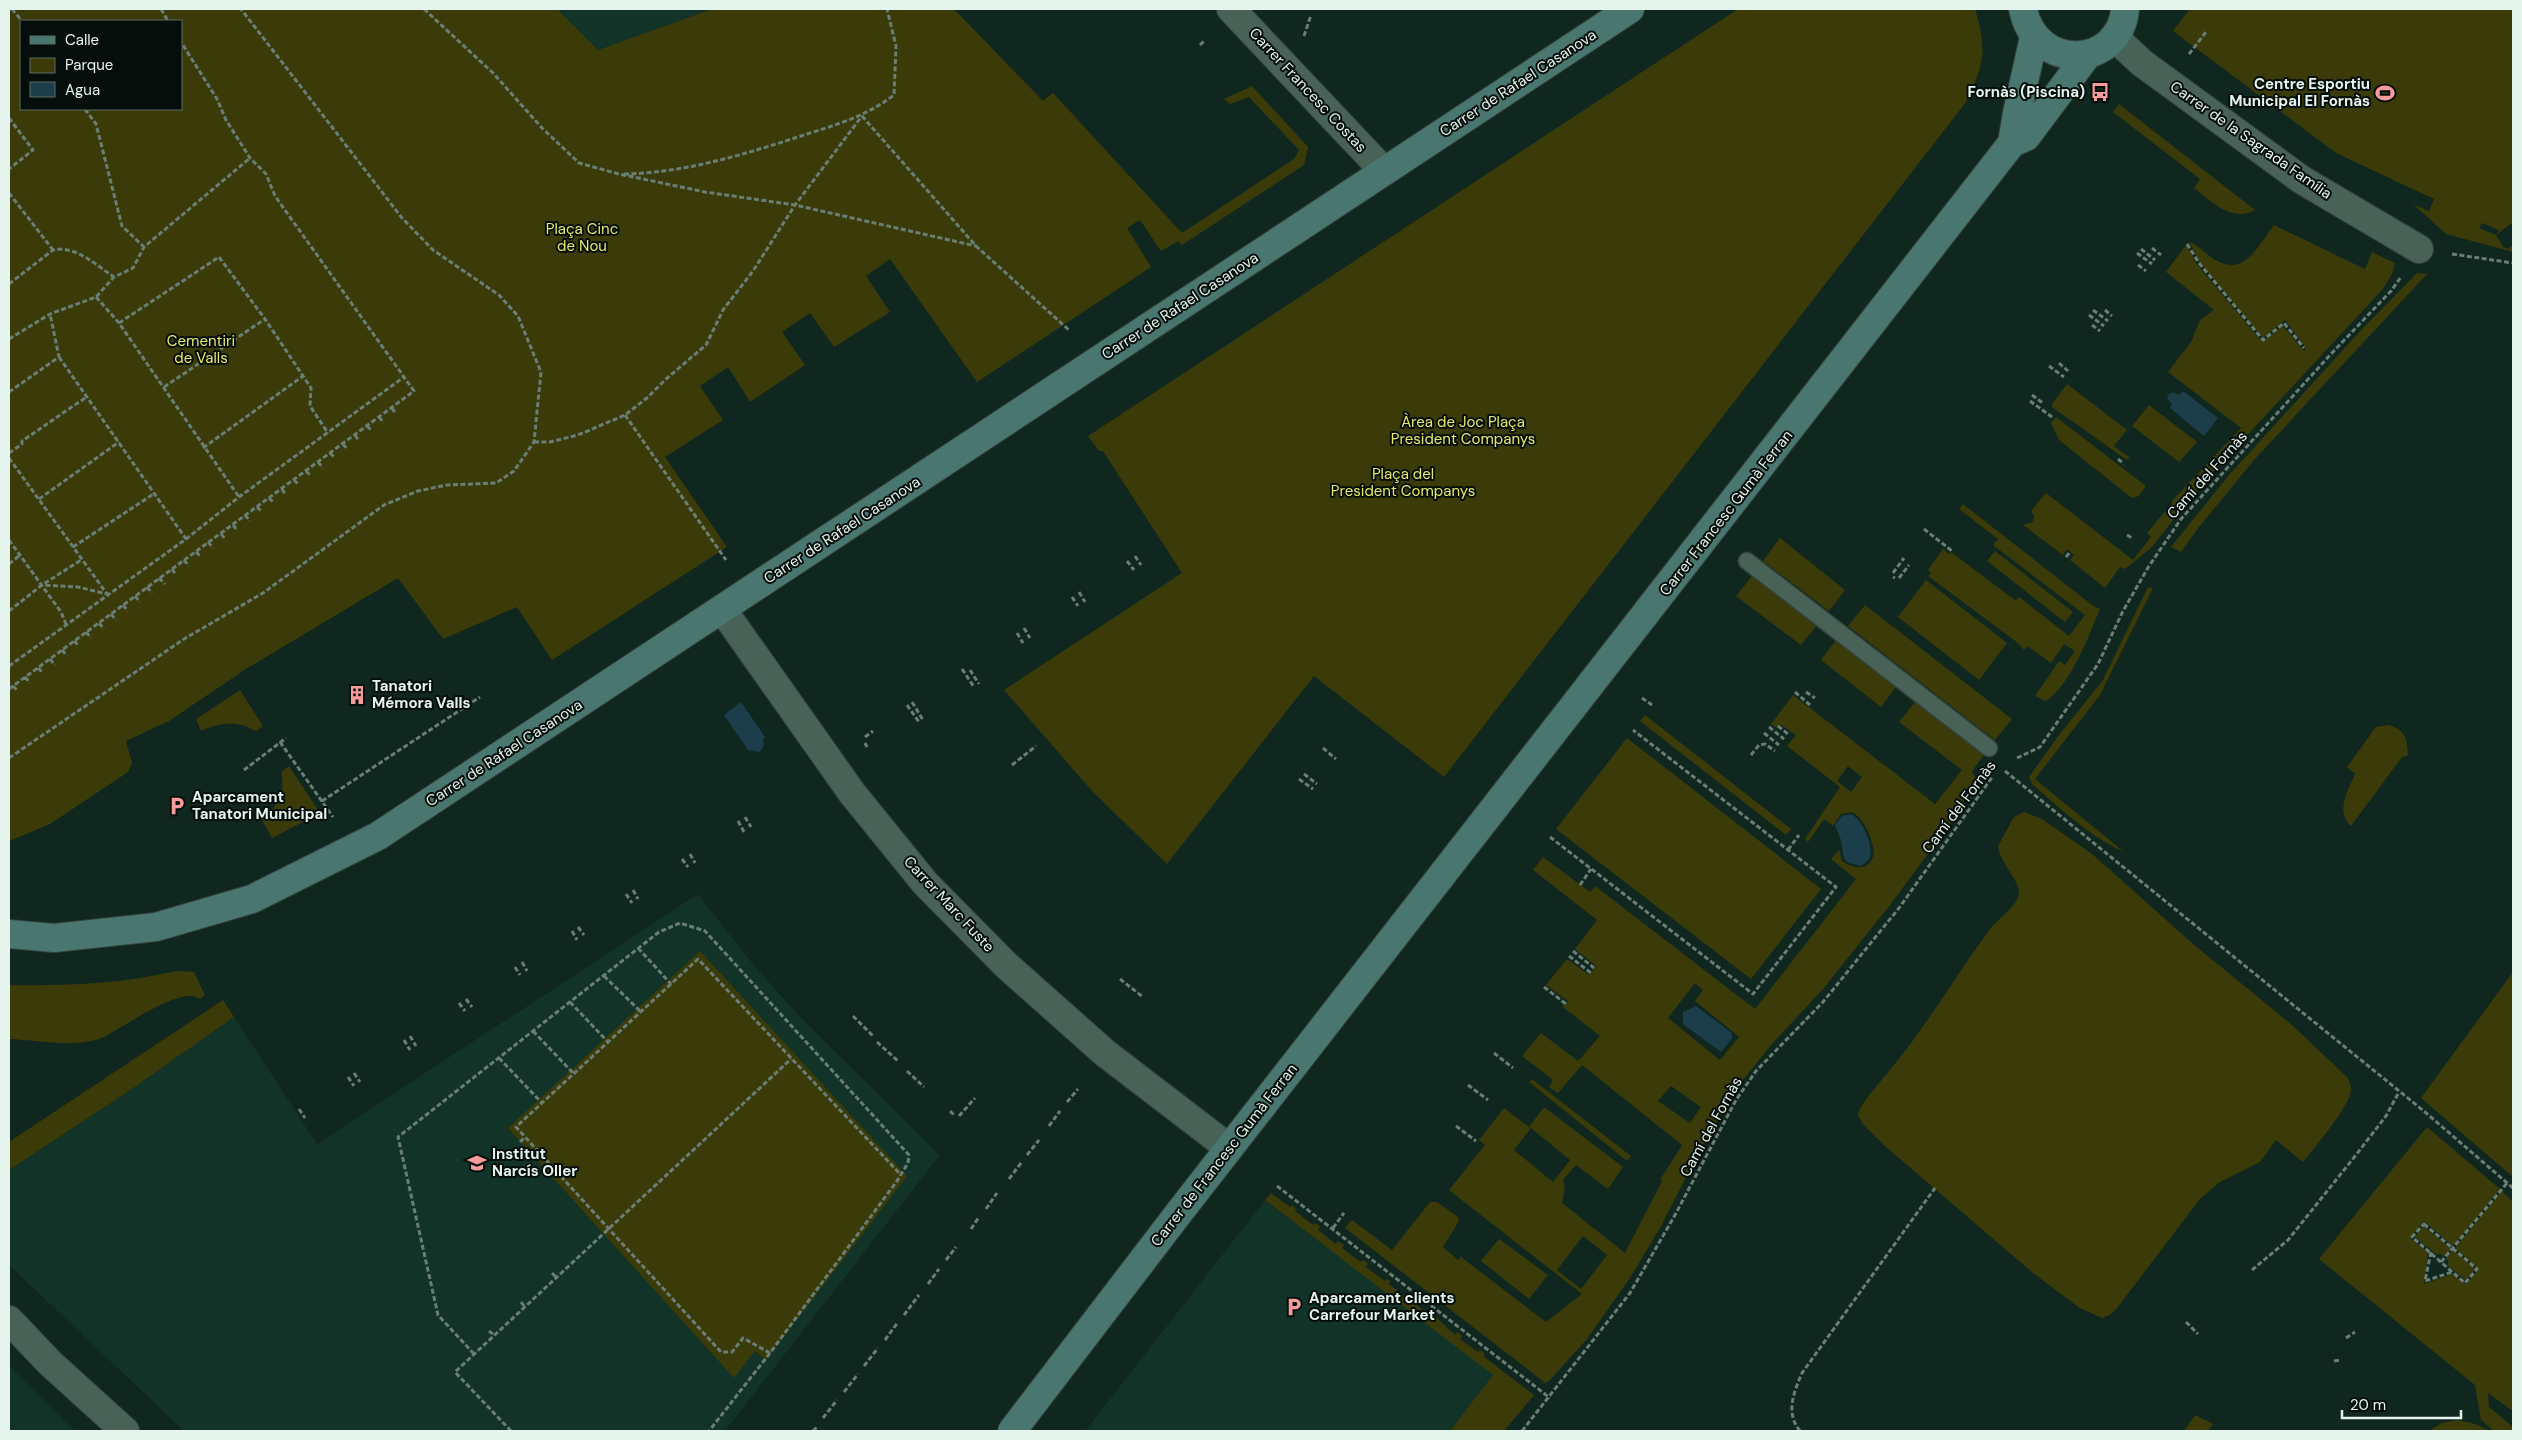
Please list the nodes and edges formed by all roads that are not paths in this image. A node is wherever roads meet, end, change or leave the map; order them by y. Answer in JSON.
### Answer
{"nodes":[{"id":1,"x":1231,"y":9,"type":"edge"},
{"id":2,"x":1630,"y":9,"type":"edge"},
{"id":3,"x":2023,"y":9,"type":"edge"},
{"id":4,"x":2125,"y":9,"type":"edge"},
{"id":5,"x":2034,"y":37,"type":"junction"},
{"id":6,"x":2114,"y":37,"type":"junction"},
{"id":7,"x":2088,"y":54,"type":"junction"},
{"id":8,"x":2012,"y":143,"type":"junction"},
{"id":9,"x":1384,"y":171,"type":"junction"},
{"id":10,"x":2420,"y":250,"type":"road end"},
{"id":11,"x":1747,"y":561,"type":"dead end"},
{"id":12,"x":722,"y":609,"type":"junction"},
{"id":13,"x":1989,"y":748,"type":"dead end"},
{"id":14,"x":1438,"y":880,"type":"joint"},
{"id":15,"x":9,"y":934,"type":"edge"},
{"id":16,"x":1229,"y":1148,"type":"junction"},
{"id":17,"x":9,"y":1320,"type":"edge"},
{"id":18,"x":125,"y":1431,"type":"edge"},
{"id":19,"x":1012,"y":1431,"type":"edge"}],
"edges":[{"from":1,"to":9,"type":"street","name":"Carrer Francesc Costas"},
{"from":2,"to":9,"type":"street","name":"Carrer de Rafael Casanova"},
{"from":3,"to":5,"type":"street"},
{"from":4,"to":6,"type":"street"},
{"from":5,"to":7,"type":"street"},
{"from":5,"to":8,"type":"street"},
{"from":6,"to":7,"type":"street"},
{"from":6,"to":10,"type":"street","name":"Carrer de la Sagrada Família"},
{"from":7,"to":8,"type":"street"},
{"from":8,"to":14,"type":"street","name":"Carrer Francesc Gumà Ferran"},
{"from":9,"to":12,"type":"street","name":"Carrer de Rafael Casanova"},
{"from":11,"to":13,"type":"lane"},
{"from":12,"to":15,"type":"street","name":"Carrer de Rafael Casanova"},
{"from":12,"to":16,"type":"street","name":"Carrer Marc Fuste"},
{"from":14,"to":16,"type":"street","name":"Carrer de Francesc Gumà Ferran"},
{"from":16,"to":19,"type":"street","name":"Carrer de Francesc Gumà Ferran"},
{"from":17,"to":18,"type":"street"}]}
